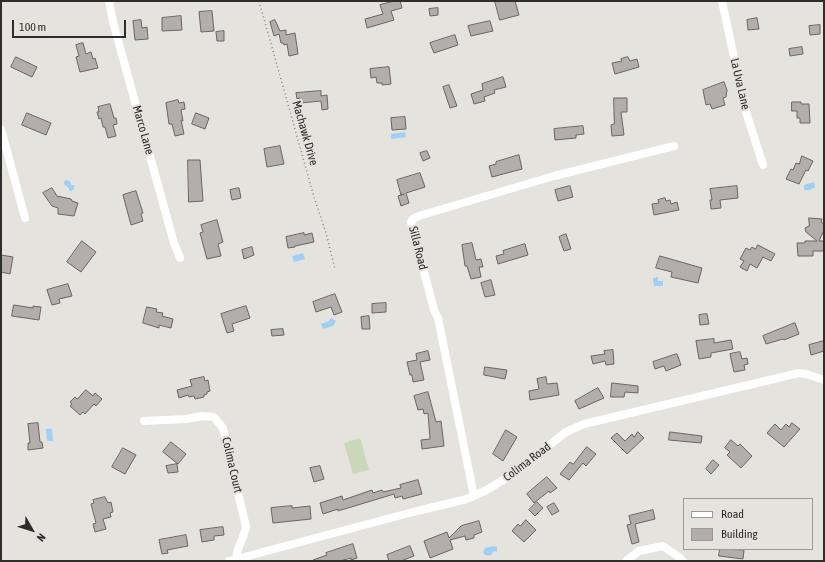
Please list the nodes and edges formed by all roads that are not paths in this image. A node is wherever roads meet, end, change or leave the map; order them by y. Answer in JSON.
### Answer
{"nodes":[{"id":1,"x":109,"y":1,"type":"edge"},
{"id":2,"x":722,"y":1,"type":"edge"},
{"id":3,"x":1,"y":129,"type":"edge"},
{"id":4,"x":674,"y":146,"type":"dead end"},
{"id":5,"x":763,"y":166,"type":"dead end"},
{"id":6,"x":25,"y":218,"type":"dead end"},
{"id":7,"x":180,"y":258,"type":"dead end"},
{"id":8,"x":824,"y":380,"type":"edge"},
{"id":9,"x":144,"y":421,"type":"dead end"},
{"id":10,"x":474,"y":496,"type":"junction"},
{"id":11,"x":233,"y":560,"type":"edge"},
{"id":12,"x":626,"y":561,"type":"edge"},
{"id":13,"x":683,"y":561,"type":"edge"}],
"edges":[{"from":1,"to":7,"type":"street","name":"Marco Lane"},
{"from":2,"to":5,"type":"street","name":"La Uva Lane"},
{"from":3,"to":6,"type":"street"},
{"from":4,"to":10,"type":"street","name":"Silla Road"},
{"from":8,"to":10,"type":"street","name":"Colima Road"},
{"from":9,"to":11,"type":"street","name":"Colima Court"},
{"from":10,"to":11,"type":"street","name":"Colima Road"},
{"from":12,"to":13,"type":"street"}]}
